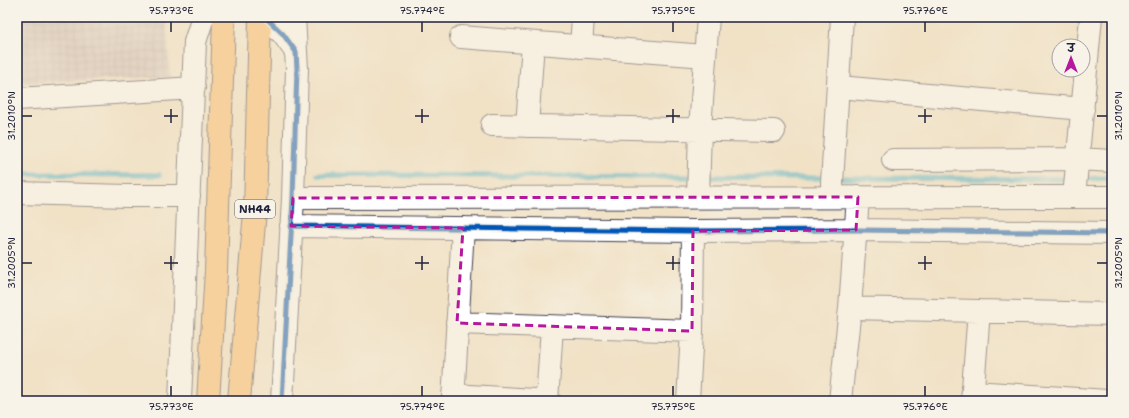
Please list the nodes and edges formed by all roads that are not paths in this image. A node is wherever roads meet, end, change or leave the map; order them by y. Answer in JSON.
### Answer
{"nodes":[{"id":1,"x":191,"y":17,"type":"edge"},
{"id":2,"x":203,"y":17,"type":"edge"},
{"id":3,"x":224,"y":17,"type":"edge"},
{"id":4,"x":260,"y":17,"type":"edge"},
{"id":5,"x":265,"y":17,"type":"edge"},
{"id":6,"x":294,"y":17,"type":"edge"},
{"id":7,"x":583,"y":17,"type":"edge"},
{"id":8,"x":708,"y":17,"type":"edge"},
{"id":9,"x":842,"y":17,"type":"edge"},
{"id":10,"x":1091,"y":17,"type":"edge"},
{"id":11,"x":461,"y":37,"type":"dead end"},
{"id":12,"x":195,"y":42,"type":"junction"},
{"id":13,"x":533,"y":43,"type":"junction"},
{"id":14,"x":581,"y":47,"type":"junction"},
{"id":15,"x":296,"y":52,"type":"junction"},
{"id":16,"x":705,"y":56,"type":"junction"},
{"id":17,"x":194,"y":88,"type":"junction"},
{"id":18,"x":839,"y":88,"type":"junction"},
{"id":19,"x":17,"y":99,"type":"edge"},
{"id":20,"x":1083,"y":109,"type":"junction"},
{"id":21,"x":492,"y":125,"type":"dead end"},
{"id":22,"x":527,"y":126,"type":"junction"},
{"id":23,"x":700,"y":129,"type":"junction"},
{"id":24,"x":774,"y":131,"type":"dead end"},
{"id":25,"x":893,"y":160,"type":"dead end"},
{"id":26,"x":1112,"y":161,"type":"edge"},
{"id":27,"x":1076,"y":179,"type":"junction"},
{"id":28,"x":699,"y":181,"type":"junction"},
{"id":29,"x":833,"y":183,"type":"junction"},
{"id":30,"x":17,"y":194,"type":"edge"},
{"id":31,"x":189,"y":196,"type":"junction"},
{"id":32,"x":858,"y":196,"type":"junction"},
{"id":33,"x":1112,"y":196,"type":"edge"},
{"id":34,"x":293,"y":198,"type":"junction"},
{"id":35,"x":291,"y":226,"type":"junction"},
{"id":36,"x":463,"y":228,"type":"junction"},
{"id":37,"x":856,"y":230,"type":"junction"},
{"id":38,"x":693,"y":231,"type":"junction"},
{"id":39,"x":1112,"y":233,"type":"edge"},
{"id":40,"x":850,"y":308,"type":"junction"},
{"id":41,"x":979,"y":311,"type":"junction"},
{"id":42,"x":1112,"y":314,"type":"edge"},
{"id":43,"x":458,"y":323,"type":"junction"},
{"id":44,"x":552,"y":327,"type":"junction"},
{"id":45,"x":692,"y":331,"type":"junction"},
{"id":46,"x":972,"y":396,"type":"edge"},
{"id":47,"x":453,"y":398,"type":"edge"},
{"id":48,"x":180,"y":401,"type":"edge"},
{"id":49,"x":208,"y":401,"type":"edge"},
{"id":50,"x":239,"y":401,"type":"edge"},
{"id":51,"x":282,"y":401,"type":"edge"},
{"id":52,"x":548,"y":401,"type":"edge"},
{"id":53,"x":688,"y":401,"type":"edge"},
{"id":54,"x":840,"y":401,"type":"edge"},
{"id":55,"x":1107,"y":401,"type":"edge"}],
"edges":[{"from":1,"to":12,"type":"street"},
{"from":2,"to":12,"type":"street"},
{"from":3,"to":49,"type":"highway","number":"NH44"},
{"from":4,"to":50,"type":"highway","number":"NH44"},
{"from":5,"to":15,"type":"street"},
{"from":6,"to":15,"type":"street"},
{"from":7,"to":14,"type":"street"},
{"from":8,"to":16,"type":"street"},
{"from":9,"to":18,"type":"street"},
{"from":10,"to":20,"type":"street"},
{"from":11,"to":13,"type":"street"},
{"from":12,"to":17,"type":"street"},
{"from":13,"to":14,"type":"street"},
{"from":13,"to":22,"type":"street"},
{"from":14,"to":16,"type":"street"},
{"from":15,"to":34,"type":"street"},
{"from":16,"to":23,"type":"street"},
{"from":17,"to":19,"type":"street"},
{"from":17,"to":31,"type":"street"},
{"from":18,"to":20,"type":"street"},
{"from":18,"to":29,"type":"street"},
{"from":20,"to":27,"type":"street"},
{"from":21,"to":22,"type":"street"},
{"from":22,"to":23,"type":"street"},
{"from":23,"to":24,"type":"street"},
{"from":23,"to":28,"type":"street"},
{"from":25,"to":27,"type":"street"},
{"from":26,"to":27,"type":"street"},
{"from":27,"to":32,"type":"street"},
{"from":27,"to":33,"type":"street"},
{"from":28,"to":29,"type":"street"},
{"from":28,"to":34,"type":"street"},
{"from":29,"to":32,"type":"street"},
{"from":30,"to":31,"type":"street"},
{"from":31,"to":48,"type":"street"},
{"from":32,"to":37,"type":"street"},
{"from":34,"to":35,"type":"street"},
{"from":35,"to":36,"type":"street"},
{"from":35,"to":51,"type":"street"},
{"from":36,"to":38,"type":"street"},
{"from":36,"to":43,"type":"street"},
{"from":37,"to":38,"type":"street"},
{"from":37,"to":39,"type":"street"},
{"from":37,"to":40,"type":"street"},
{"from":38,"to":45,"type":"street"},
{"from":40,"to":41,"type":"street"},
{"from":40,"to":54,"type":"street"},
{"from":41,"to":42,"type":"street"},
{"from":41,"to":46,"type":"street"},
{"from":43,"to":44,"type":"street"},
{"from":43,"to":47,"type":"street"},
{"from":44,"to":45,"type":"street"},
{"from":44,"to":52,"type":"street"},
{"from":45,"to":53,"type":"street"},
{"from":46,"to":55,"type":"street"},
{"from":47,"to":52,"type":"street"}]}
